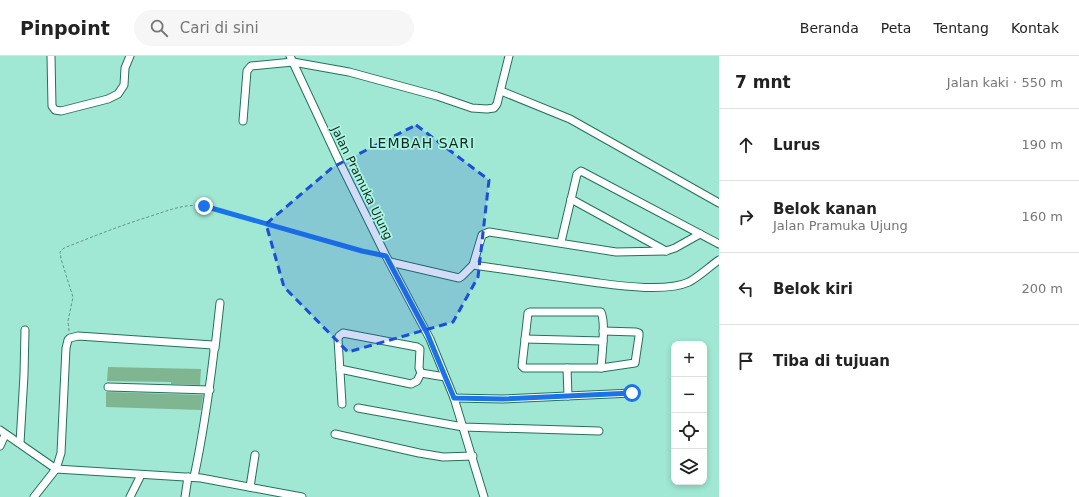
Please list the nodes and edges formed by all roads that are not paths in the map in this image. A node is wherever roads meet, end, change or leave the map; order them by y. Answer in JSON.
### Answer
{"nodes":[{"id":1,"x":51,"y":56,"type":"edge"},
{"id":2,"x":130,"y":56,"type":"edge"},
{"id":3,"x":508,"y":56,"type":"edge"},
{"id":4,"x":292,"y":59,"type":"edge"},
{"id":5,"x":501,"y":91,"type":"junction"},
{"id":6,"x":243,"y":121,"type":"dead end"},
{"id":7,"x":571,"y":199,"type":"junction"},
{"id":8,"x":719,"y":203,"type":"edge"},
{"id":9,"x":700,"y":234,"type":"junction"},
{"id":10,"x":561,"y":242,"type":"junction"},
{"id":11,"x":719,"y":244,"type":"edge"},
{"id":12,"x":666,"y":251,"type":"junction"},
{"id":13,"x":388,"y":259,"type":"junction"},
{"id":14,"x":719,"y":260,"type":"edge"},
{"id":15,"x":473,"y":264,"type":"junction"},
{"id":16,"x":220,"y":302,"type":"dead end"},
{"id":17,"x":25,"y":330,"type":"dead end"},
{"id":18,"x":603,"y":331,"type":"junction"},
{"id":19,"x":525,"y":339,"type":"junction"},
{"id":20,"x":603,"y":341,"type":"junction"},
{"id":21,"x":215,"y":348,"type":"junction"},
{"id":22,"x":567,"y":368,"type":"junction"},
{"id":23,"x":601,"y":368,"type":"junction"},
{"id":24,"x":340,"y":369,"type":"junction"},
{"id":25,"x":421,"y":373,"type":"junction"},
{"id":26,"x":445,"y":377,"type":"junction"},
{"id":27,"x":108,"y":387,"type":"dead end"},
{"id":28,"x":210,"y":390,"type":"junction"},
{"id":29,"x":632,"y":393,"type":"dead end"},
{"id":30,"x":568,"y":396,"type":"junction"},
{"id":31,"x":454,"y":398,"type":"junction"},
{"id":32,"x":342,"y":404,"type":"dead end"},
{"id":33,"x":358,"y":408,"type":"dead end"},
{"id":34,"x":463,"y":427,"type":"junction"},
{"id":35,"x":599,"y":431,"type":"dead end"},
{"id":36,"x":3,"y":432,"type":"edge"},
{"id":37,"x":335,"y":434,"type":"dead end"},
{"id":38,"x":20,"y":443,"type":"junction"},
{"id":39,"x":0,"y":446,"type":"edge"},
{"id":40,"x":255,"y":455,"type":"dead end"},
{"id":41,"x":473,"y":456,"type":"junction"},
{"id":42,"x":56,"y":469,"type":"junction"},
{"id":43,"x":142,"y":475,"type":"junction"},
{"id":44,"x":191,"y":477,"type":"junction"},
{"id":45,"x":250,"y":486,"type":"junction"},
{"id":46,"x":260,"y":488,"type":"junction"},
{"id":47,"x":34,"y":497,"type":"edge"},
{"id":48,"x":130,"y":497,"type":"edge"},
{"id":49,"x":185,"y":497,"type":"edge"},
{"id":50,"x":260,"y":497,"type":"edge"},
{"id":51,"x":302,"y":497,"type":"edge"},
{"id":52,"x":484,"y":497,"type":"edge"}],
"edges":[{"from":1,"to":2,"type":"street"},
{"from":3,"to":5,"type":"street"},
{"from":4,"to":5,"type":"street"},
{"from":4,"to":6,"type":"street"},
{"from":4,"to":13,"type":"street","name":"Jalan Pramuka Ujung"},
{"from":5,"to":8,"type":"street"},
{"from":7,"to":9,"type":"street"},
{"from":7,"to":10,"type":"street"},
{"from":7,"to":12,"type":"street"},
{"from":9,"to":11,"type":"street"},
{"from":9,"to":12,"type":"street"},
{"from":10,"to":12,"type":"street"},
{"from":10,"to":15,"type":"street"},
{"from":13,"to":15,"type":"street"},
{"from":13,"to":26,"type":"street","name":"Jalan Pramuka Ujung"},
{"from":14,"to":15,"type":"street"},
{"from":16,"to":21,"type":"street"},
{"from":17,"to":38,"type":"street"},
{"from":18,"to":19,"type":"street"},
{"from":18,"to":20,"type":"street"},
{"from":18,"to":23,"type":"street"},
{"from":19,"to":20,"type":"street"},
{"from":19,"to":22,"type":"street"},
{"from":20,"to":23,"type":"street"},
{"from":21,"to":28,"type":"street"},
{"from":21,"to":42,"type":"street"},
{"from":22,"to":23,"type":"street"},
{"from":22,"to":30,"type":"street"},
{"from":24,"to":25,"type":"street"},
{"from":24,"to":25,"type":"street"},
{"from":24,"to":32,"type":"street"},
{"from":25,"to":26,"type":"street"},
{"from":26,"to":31,"type":"street","name":"Jalan Pramuka Ujung"},
{"from":27,"to":28,"type":"street"},
{"from":28,"to":44,"type":"street"},
{"from":29,"to":30,"type":"street"},
{"from":30,"to":31,"type":"street"},
{"from":31,"to":34,"type":"street","name":"Jalan Pramuka Ujung"},
{"from":33,"to":34,"type":"street"},
{"from":34,"to":35,"type":"street"},
{"from":34,"to":41,"type":"street","name":"Jalan Pramuka Ujung"},
{"from":36,"to":38,"type":"street"},
{"from":36,"to":39,"type":"street"},
{"from":37,"to":41,"type":"street"},
{"from":38,"to":42,"type":"street"},
{"from":40,"to":45,"type":"street"},
{"from":41,"to":52,"type":"street","name":"Jalan Pramuka Ujung"},
{"from":42,"to":43,"type":"street"},
{"from":42,"to":47,"type":"street"},
{"from":43,"to":44,"type":"street"},
{"from":43,"to":48,"type":"street"},
{"from":44,"to":45,"type":"street"},
{"from":44,"to":49,"type":"street"},
{"from":45,"to":46,"type":"street"},
{"from":46,"to":50,"type":"street"},
{"from":46,"to":51,"type":"street"}]}
